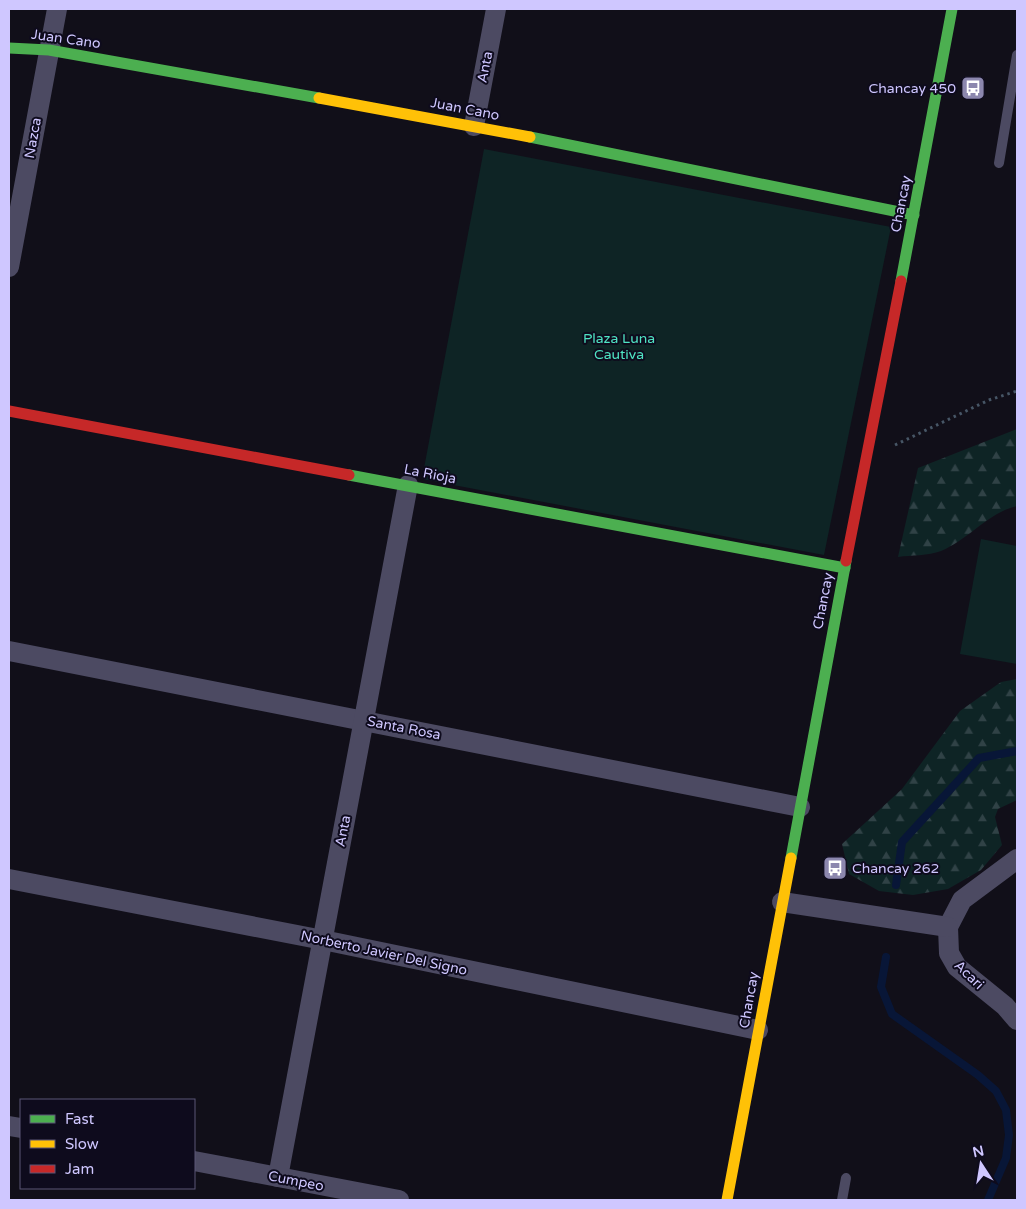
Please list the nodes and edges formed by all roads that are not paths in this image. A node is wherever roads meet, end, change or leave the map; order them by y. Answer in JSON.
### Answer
{"nodes":[{"id":1,"x":56,"y":9,"type":"edge"},
{"id":2,"x":496,"y":9,"type":"edge"},
{"id":3,"x":952,"y":9,"type":"edge"},
{"id":4,"x":9,"y":48,"type":"edge"},
{"id":5,"x":49,"y":50,"type":"junction"},
{"id":6,"x":1017,"y":55,"type":"edge"},
{"id":7,"x":474,"y":126,"type":"junction"},
{"id":8,"x":999,"y":163,"type":"dead end"},
{"id":9,"x":914,"y":215,"type":"junction"},
{"id":10,"x":9,"y":268,"type":"edge"},
{"id":11,"x":9,"y":411,"type":"edge"},
{"id":12,"x":408,"y":485,"type":"junction"},
{"id":13,"x":845,"y":568,"type":"junction"},
{"id":14,"x":9,"y":651,"type":"edge"},
{"id":15,"x":364,"y":720,"type":"junction"},
{"id":16,"x":800,"y":807,"type":"junction"},
{"id":17,"x":1017,"y":858,"type":"edge"},
{"id":18,"x":9,"y":879,"type":"edge"},
{"id":19,"x":782,"y":902,"type":"junction"},
{"id":20,"x":948,"y":927,"type":"junction"},
{"id":21,"x":323,"y":940,"type":"junction"},
{"id":22,"x":1017,"y":1020,"type":"edge"},
{"id":23,"x":758,"y":1030,"type":"junction"},
{"id":24,"x":195,"y":1161,"type":"edge"},
{"id":25,"x":278,"y":1177,"type":"junction"},
{"id":26,"x":846,"y":1178,"type":"dead end"},
{"id":27,"x":399,"y":1200,"type":"edge"},
{"id":28,"x":727,"y":1200,"type":"edge"},
{"id":29,"x":842,"y":1200,"type":"edge"}],
"edges":[{"from":1,"to":5,"type":"street","name":"Nazca"},
{"from":2,"to":7,"type":"street","name":"Anta"},
{"from":3,"to":9,"type":"street","name":"Chancay"},
{"from":4,"to":5,"type":"street","name":"Juan Cano"},
{"from":5,"to":7,"type":"street","name":"Juan Cano"},
{"from":5,"to":10,"type":"street","name":"Nazca"},
{"from":6,"to":8,"type":"lane"},
{"from":7,"to":9,"type":"street","name":"Juan Cano"},
{"from":9,"to":13,"type":"street","name":"Chancay"},
{"from":11,"to":12,"type":"street","name":"La Rioja"},
{"from":12,"to":13,"type":"street","name":"La Rioja"},
{"from":12,"to":15,"type":"street","name":"Anta"},
{"from":13,"to":16,"type":"street","name":"Chancay"},
{"from":14,"to":15,"type":"street","name":"Santa Rosa"},
{"from":15,"to":16,"type":"street","name":"Santa Rosa"},
{"from":15,"to":21,"type":"street","name":"Anta"},
{"from":16,"to":19,"type":"street","name":"Chancay"},
{"from":17,"to":20,"type":"street","name":"Acari"},
{"from":18,"to":21,"type":"street","name":"Norberto Javier Del Signo"},
{"from":19,"to":20,"type":"street"},
{"from":19,"to":23,"type":"street","name":"Chancay"},
{"from":20,"to":22,"type":"street","name":"Acari"},
{"from":21,"to":23,"type":"street","name":"Norberto Javier Del Signo"},
{"from":21,"to":25,"type":"street","name":"Anta"},
{"from":23,"to":28,"type":"street","name":"Chancay"},
{"from":24,"to":25,"type":"street","name":"Cumpeo"},
{"from":25,"to":27,"type":"street","name":"Cumpeo"},
{"from":26,"to":29,"type":"lane"}]}
